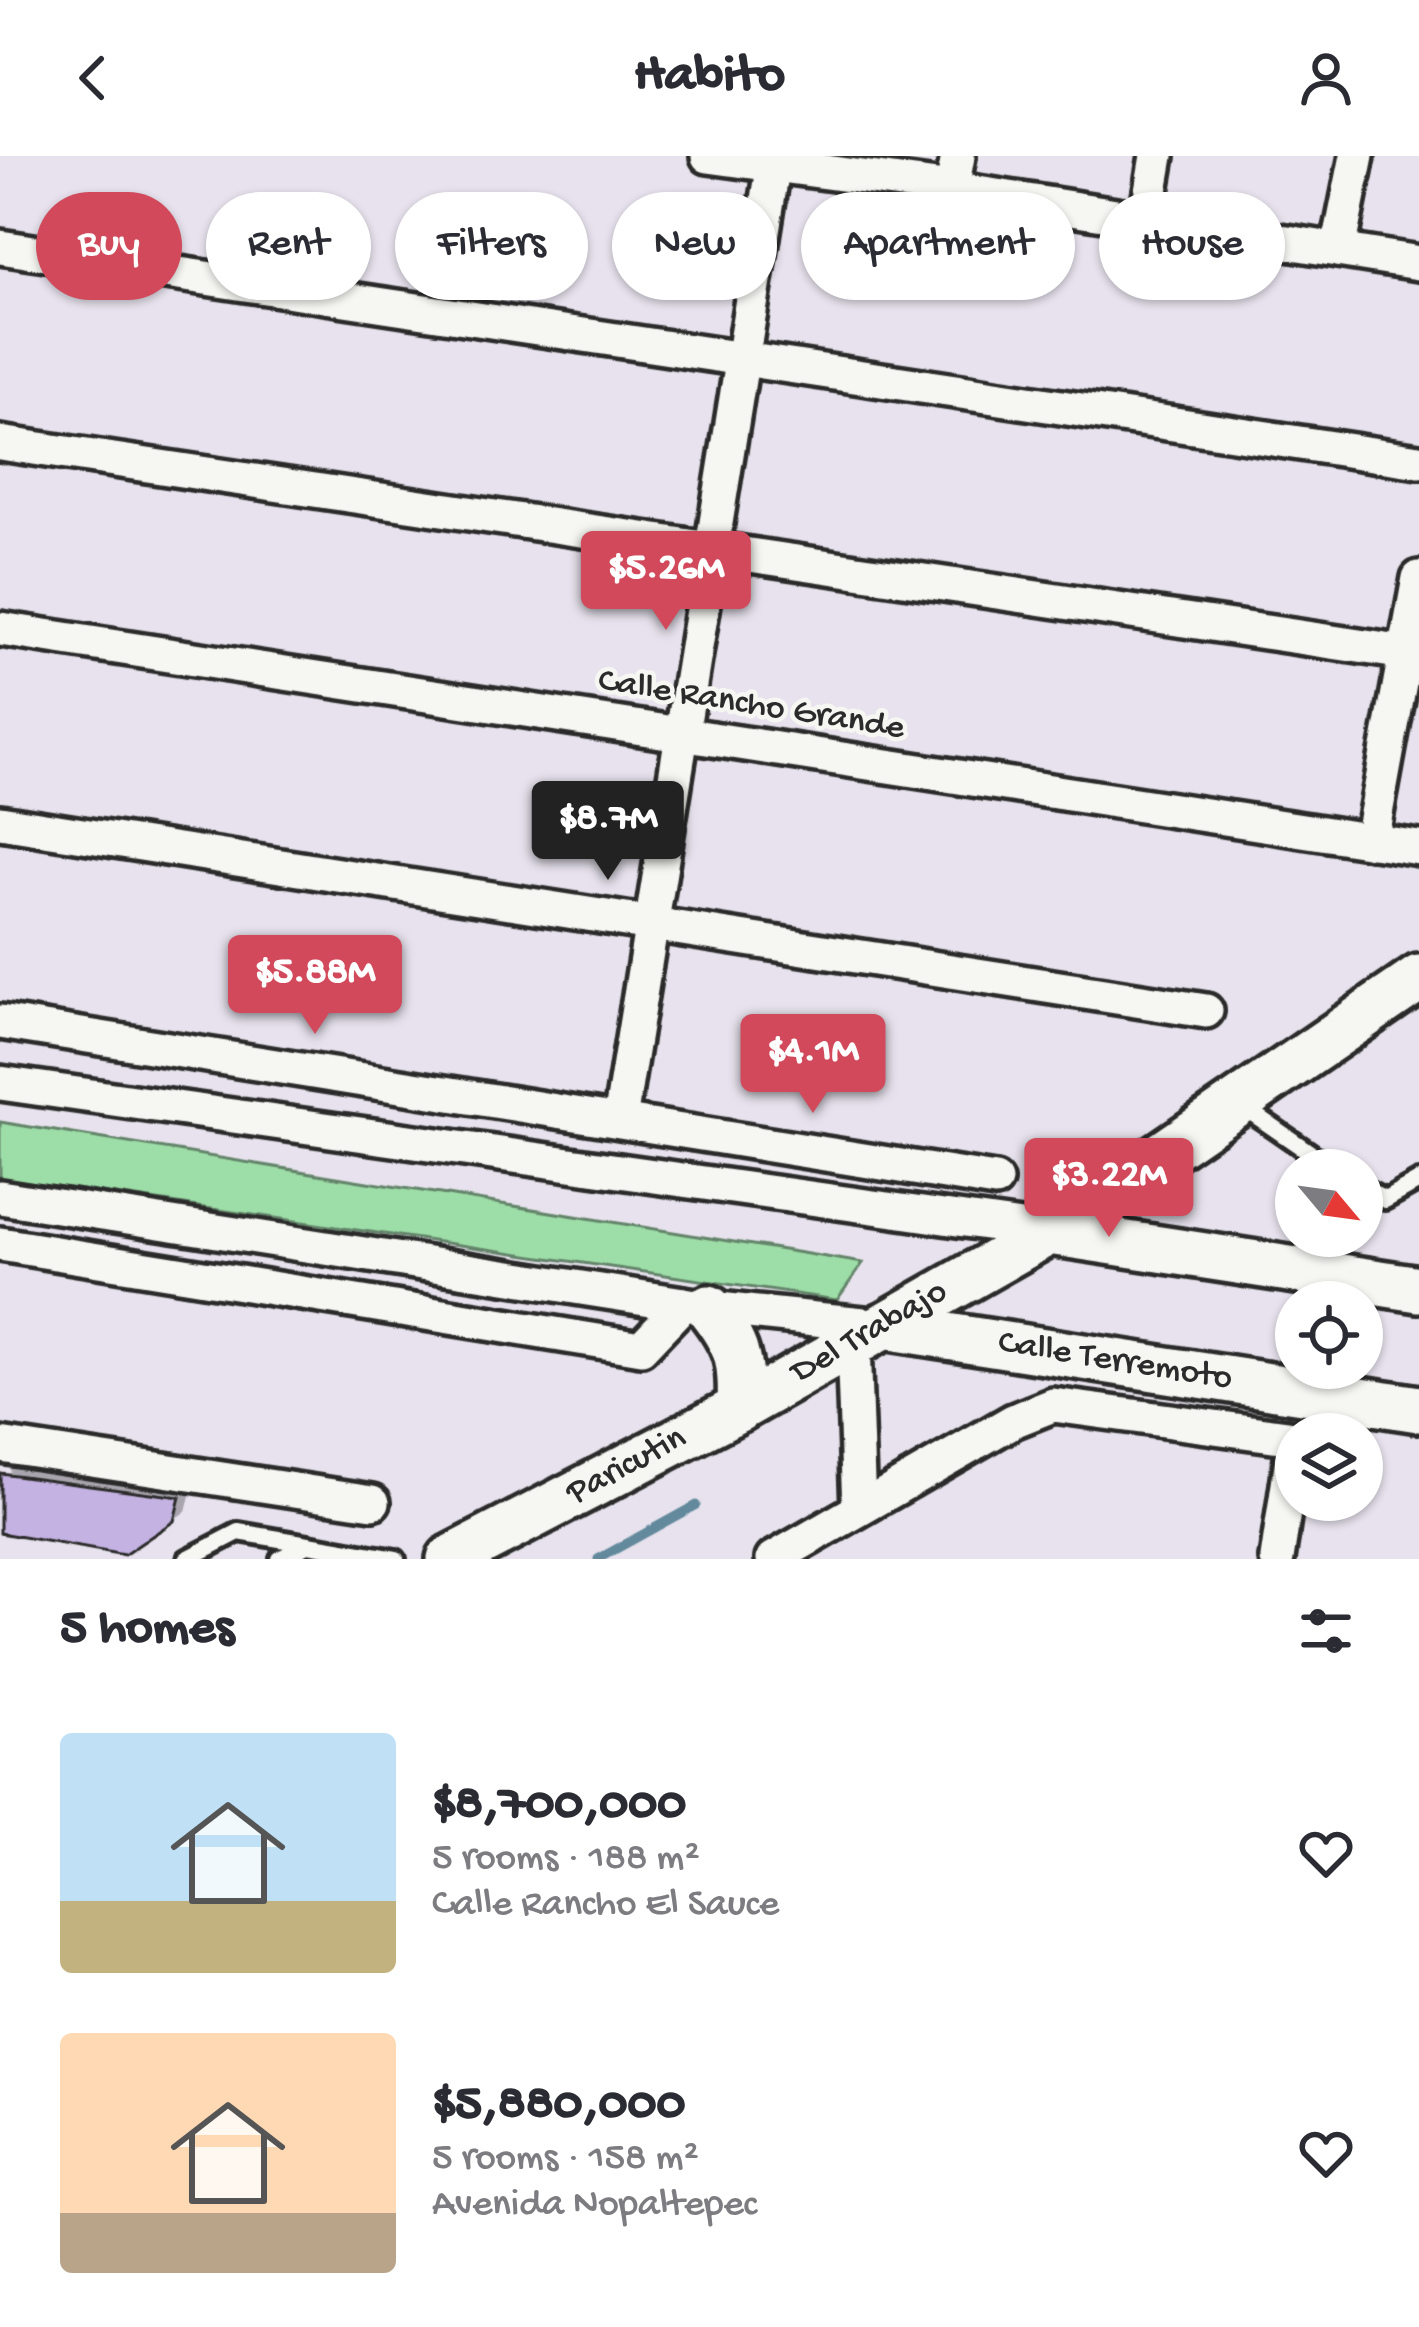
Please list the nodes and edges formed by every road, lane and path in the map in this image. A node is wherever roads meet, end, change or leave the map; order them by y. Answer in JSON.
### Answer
{"nodes":[{"id":1,"x":708,"y":156,"type":"edge"},
{"id":2,"x":1157,"y":156,"type":"edge"},
{"id":3,"x":1357,"y":156,"type":"edge"},
{"id":4,"x":775,"y":161,"type":"edge"},
{"id":5,"x":955,"y":172,"type":"edge"},
{"id":6,"x":1151,"y":192,"type":"edge"},
{"id":7,"x":1099,"y":208,"type":"edge"},
{"id":8,"x":1285,"y":242,"type":"edge"},
{"id":9,"x":0,"y":247,"type":"edge"},
{"id":10,"x":1338,"y":250,"type":"junction"},
{"id":11,"x":1419,"y":263,"type":"edge"},
{"id":12,"x":742,"y":359,"type":"junction"},
{"id":13,"x":0,"y":443,"type":"edge"},
{"id":14,"x":1419,"y":461,"type":"edge"},
{"id":15,"x":713,"y":550,"type":"junction"},
{"id":16,"x":1419,"y":578,"type":"edge"},
{"id":17,"x":0,"y":629,"type":"edge"},
{"id":18,"x":1412,"y":654,"type":"edge"},
{"id":19,"x":685,"y":735,"type":"junction"},
{"id":20,"x":0,"y":822,"type":"edge"},
{"id":21,"x":1371,"y":841,"type":"junction"},
{"id":22,"x":1419,"y":848,"type":"edge"},
{"id":23,"x":655,"y":925,"type":"junction"},
{"id":24,"x":1419,"y":978,"type":"edge"},
{"id":25,"x":1206,"y":1010,"type":"dead end"},
{"id":26,"x":0,"y":1022,"type":"edge"},
{"id":27,"x":0,"y":1082,"type":"edge"},
{"id":28,"x":1238,"y":1103,"type":"junction"},
{"id":29,"x":620,"y":1120,"type":"junction"},
{"id":30,"x":1305,"y":1149,"type":"edge"},
{"id":31,"x":994,"y":1181,"type":"dead end"},
{"id":32,"x":1419,"y":1181,"type":"edge"},
{"id":33,"x":0,"y":1197,"type":"edge"},
{"id":34,"x":1383,"y":1199,"type":"edge"},
{"id":35,"x":1049,"y":1232,"type":"junction"},
{"id":36,"x":0,"y":1244,"type":"edge"},
{"id":37,"x":1419,"y":1289,"type":"edge"},
{"id":38,"x":696,"y":1306,"type":"junction"},
{"id":39,"x":868,"y":1335,"type":"junction"},
{"id":40,"x":740,"y":1408,"type":"junction"},
{"id":41,"x":1419,"y":1409,"type":"edge"},
{"id":42,"x":1275,"y":1435,"type":"edge"},
{"id":43,"x":0,"y":1445,"type":"edge"},
{"id":44,"x":373,"y":1502,"type":"dead end"},
{"id":45,"x":859,"y":1509,"type":"junction"},
{"id":46,"x":1283,"y":1521,"type":"edge"},
{"id":47,"x":307,"y":1544,"type":"junction"},
{"id":48,"x":187,"y":1559,"type":"edge"},
{"id":49,"x":280,"y":1559,"type":"edge"},
{"id":50,"x":396,"y":1559,"type":"edge"},
{"id":51,"x":450,"y":1559,"type":"edge"},
{"id":52,"x":773,"y":1559,"type":"edge"},
{"id":53,"x":1277,"y":1559,"type":"edge"}],
"edges":[{"from":1,"to":4,"type":"street"},
{"from":2,"to":6,"type":"street"},
{"from":3,"to":10,"type":"street"},
{"from":4,"to":5,"type":"street"},
{"from":4,"to":12,"type":"street"},
{"from":5,"to":7,"type":"street"},
{"from":8,"to":10,"type":"street"},
{"from":9,"to":12,"type":"street"},
{"from":10,"to":11,"type":"street"},
{"from":12,"to":14,"type":"street"},
{"from":12,"to":15,"type":"street"},
{"from":13,"to":15,"type":"street"},
{"from":15,"to":18,"type":"street"},
{"from":15,"to":19,"type":"street"},
{"from":16,"to":18,"type":"street"},
{"from":17,"to":19,"type":"street","name":"Calle Rancho Grande"},
{"from":18,"to":21,"type":"street"},
{"from":19,"to":21,"type":"street","name":"Calle Rancho Grande"},
{"from":19,"to":23,"type":"street"},
{"from":20,"to":23,"type":"street"},
{"from":21,"to":22,"type":"street","name":"Calle Rancho Grande"},
{"from":23,"to":25,"type":"street"},
{"from":23,"to":29,"type":"street"},
{"from":24,"to":28,"type":"main road","name":"Del Trabajo"},
{"from":26,"to":29,"type":"street"},
{"from":27,"to":35,"type":"street"},
{"from":28,"to":30,"type":"lane"},
{"from":28,"to":35,"type":"main road","name":"Del Trabajo"},
{"from":29,"to":31,"type":"street"},
{"from":32,"to":34,"type":"lane"},
{"from":33,"to":38,"type":"street"},
{"from":35,"to":37,"type":"main road"},
{"from":35,"to":39,"type":"main road","name":"Del Trabajo"},
{"from":36,"to":38,"type":"street"},
{"from":38,"to":39,"type":"street"},
{"from":38,"to":40,"type":"main road"},
{"from":39,"to":40,"type":"main road","name":"Del Trabajo"},
{"from":39,"to":41,"type":"main road","name":"Calle Terremoto"},
{"from":39,"to":45,"type":"street"},
{"from":40,"to":51,"type":"main road","name":"Paricutin"},
{"from":42,"to":45,"type":"street"},
{"from":43,"to":44,"type":"street"},
{"from":45,"to":52,"type":"street"},
{"from":46,"to":53,"type":"street"},
{"from":47,"to":48,"type":"lane"},
{"from":47,"to":49,"type":"lane"},
{"from":47,"to":50,"type":"lane"}]}
